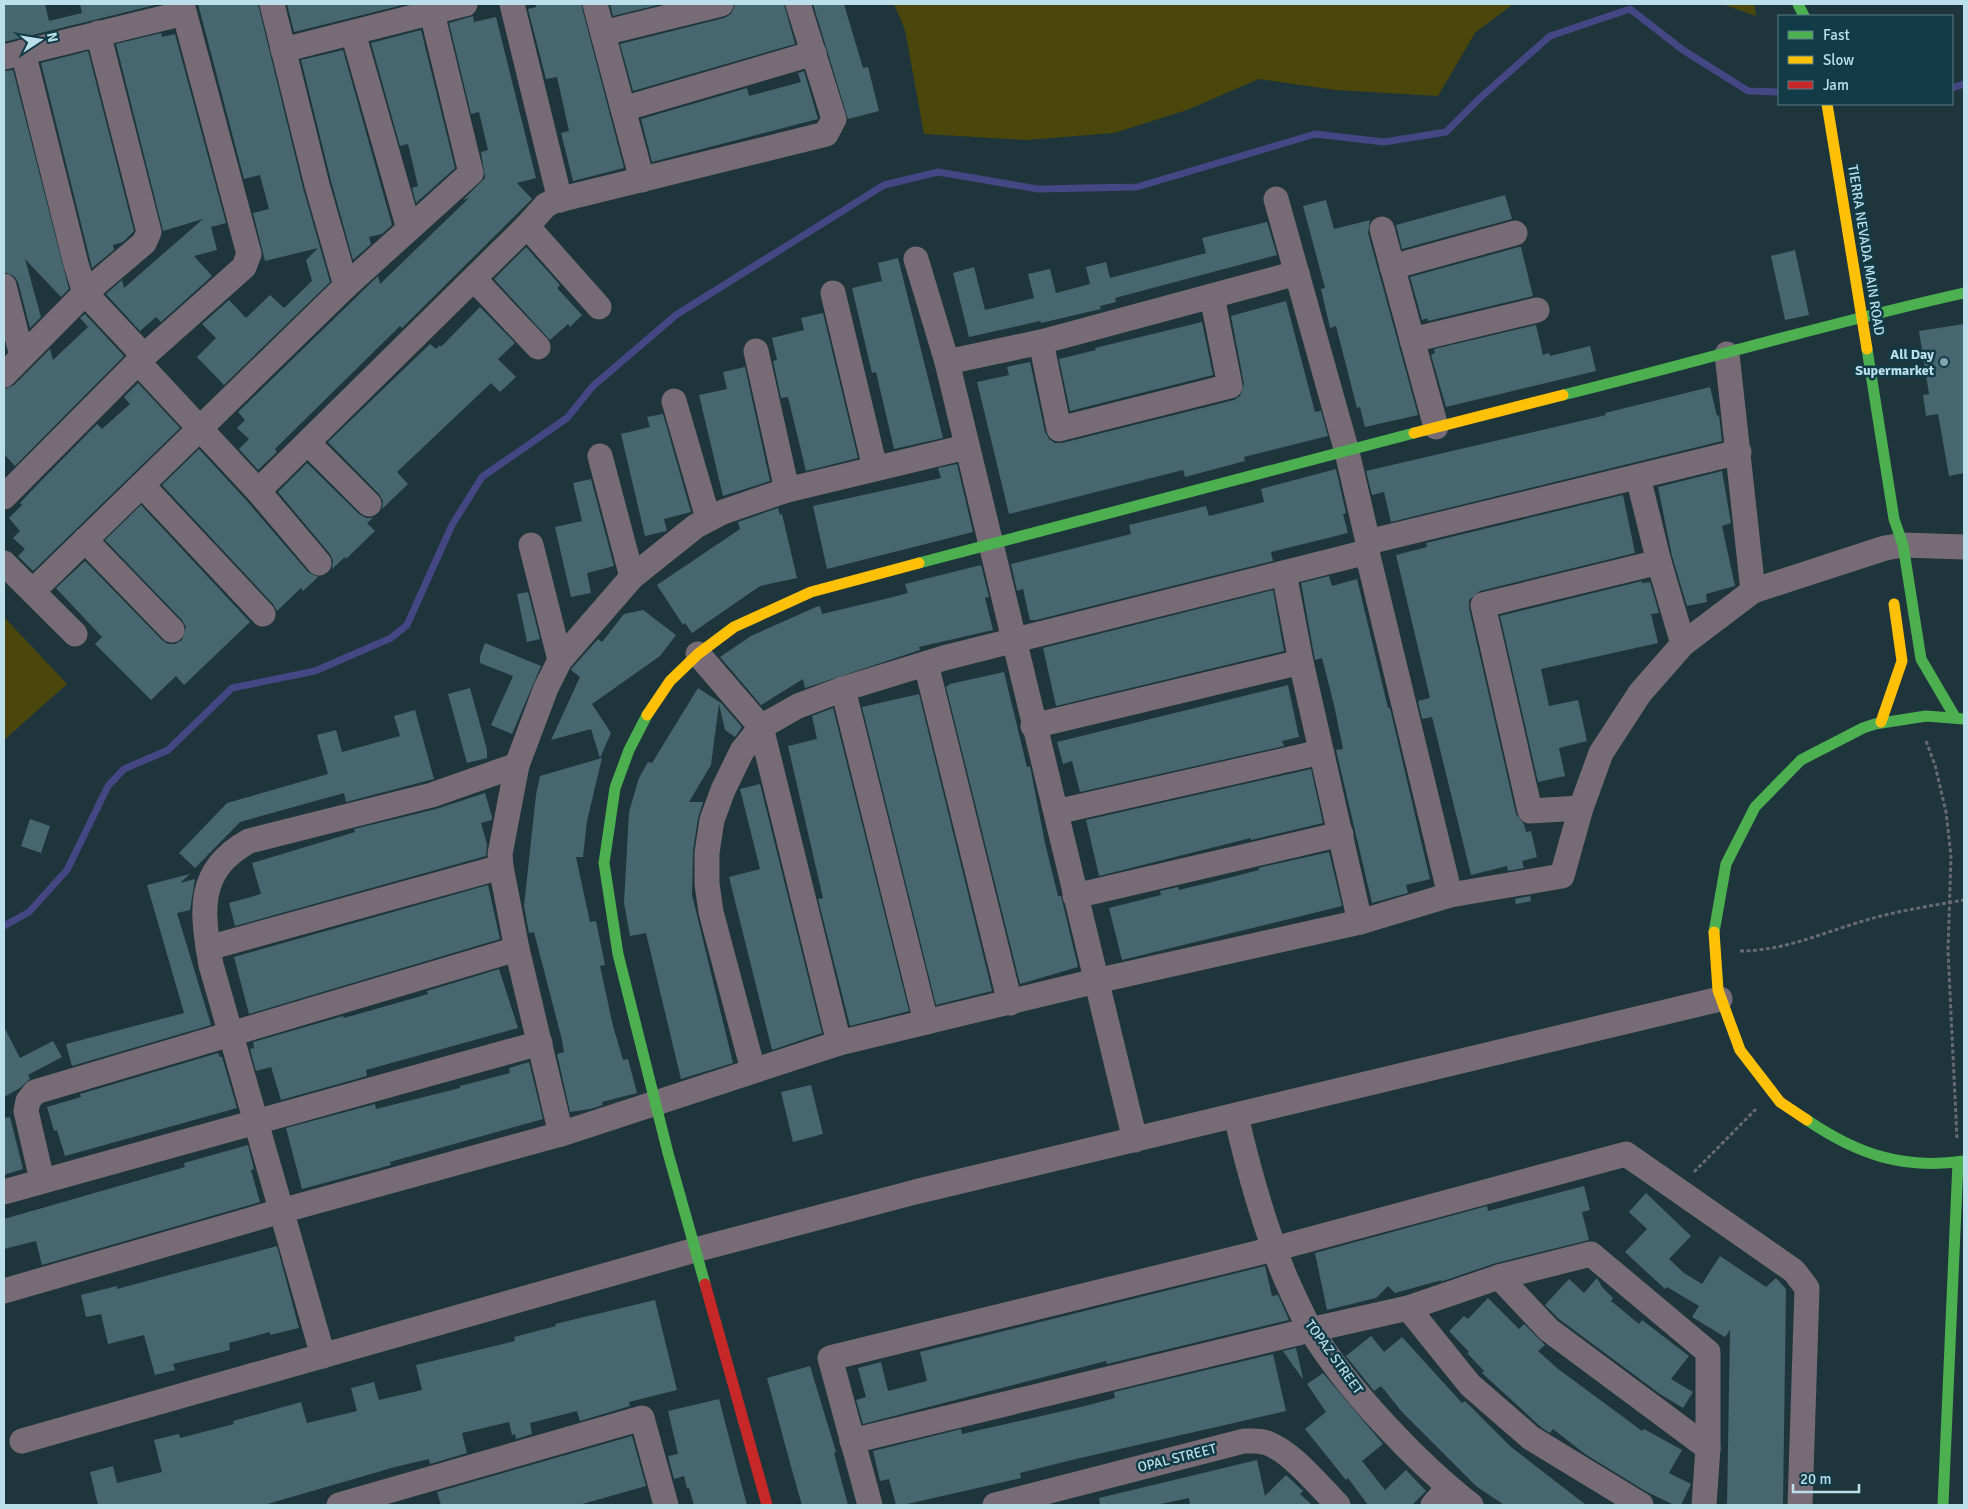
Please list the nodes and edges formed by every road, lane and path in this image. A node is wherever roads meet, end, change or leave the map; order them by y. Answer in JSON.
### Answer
{"nodes":[{"id":1,"x":272,"y":4,"type":"edge"},
{"id":2,"x":465,"y":4,"type":"edge"},
{"id":3,"x":512,"y":4,"type":"edge"},
{"id":4,"x":595,"y":4,"type":"edge"},
{"id":5,"x":721,"y":4,"type":"edge"},
{"id":6,"x":798,"y":4,"type":"edge"},
{"id":7,"x":183,"y":9,"type":"edge"},
{"id":8,"x":432,"y":13,"type":"junction"},
{"id":9,"x":98,"y":33,"type":"junction"},
{"id":10,"x":353,"y":33,"type":"junction"},
{"id":11,"x":603,"y":33,"type":"junction"},
{"id":12,"x":283,"y":50,"type":"junction"},
{"id":13,"x":814,"y":52,"type":"junction"},
{"id":14,"x":13,"y":54,"type":"edge"},
{"id":15,"x":1827,"y":105,"type":"edge"},
{"id":16,"x":623,"y":109,"type":"junction"},
{"id":17,"x":642,"y":180,"type":"junction"},
{"id":18,"x":1276,"y":198,"type":"dead end"},
{"id":19,"x":560,"y":200,"type":"junction"},
{"id":20,"x":526,"y":226,"type":"junction"},
{"id":21,"x":1382,"y":228,"type":"dead end"},
{"id":22,"x":409,"y":229,"type":"junction"},
{"id":23,"x":1515,"y":233,"type":"dead end"},
{"id":24,"x":916,"y":259,"type":"dead end"},
{"id":25,"x":1392,"y":267,"type":"junction"},
{"id":26,"x":1297,"y":273,"type":"junction"},
{"id":27,"x":474,"y":279,"type":"junction"},
{"id":28,"x":4,"y":286,"type":"edge"},
{"id":29,"x":346,"y":286,"type":"junction"},
{"id":30,"x":85,"y":293,"type":"junction"},
{"id":31,"x":1964,"y":293,"type":"edge"},
{"id":32,"x":833,"y":294,"type":"dead end"},
{"id":33,"x":1212,"y":296,"type":"junction"},
{"id":34,"x":599,"y":307,"type":"dead end"},
{"id":35,"x":1537,"y":310,"type":"dead end"},
{"id":36,"x":1861,"y":316,"type":"junction"},
{"id":37,"x":1412,"y":340,"type":"junction"},
{"id":38,"x":1041,"y":342,"type":"junction"},
{"id":39,"x":538,"y":347,"type":"dead end"},
{"id":40,"x":756,"y":351,"type":"dead end"},
{"id":41,"x":1727,"y":354,"type":"junction"},
{"id":42,"x":22,"y":356,"type":"junction"},
{"id":43,"x":141,"y":359,"type":"junction"},
{"id":44,"x":947,"y":362,"type":"junction"},
{"id":45,"x":4,"y":375,"type":"edge"},
{"id":46,"x":674,"y":401,"type":"dead end"},
{"id":47,"x":1436,"y":428,"type":"junction"},
{"id":48,"x":200,"y":429,"type":"junction"},
{"id":49,"x":308,"y":443,"type":"junction"},
{"id":50,"x":966,"y":447,"type":"junction"},
{"id":51,"x":1347,"y":452,"type":"junction"},
{"id":52,"x":1739,"y":452,"type":"junction"},
{"id":53,"x":600,"y":456,"type":"dead end"},
{"id":54,"x":875,"y":468,"type":"junction"},
{"id":55,"x":1638,"y":477,"type":"junction"},
{"id":56,"x":142,"y":485,"type":"junction"},
{"id":57,"x":258,"y":490,"type":"junction"},
{"id":58,"x":787,"y":490,"type":"junction"},
{"id":59,"x":4,"y":497,"type":"edge"},
{"id":60,"x":369,"y":504,"type":"dead end"},
{"id":61,"x":708,"y":518,"type":"junction"},
{"id":62,"x":1894,"y":520,"type":"junction"},
{"id":63,"x":85,"y":540,"type":"junction"},
{"id":64,"x":989,"y":545,"type":"junction"},
{"id":65,"x":531,"y":546,"type":"dead end"},
{"id":66,"x":1367,"y":547,"type":"junction"},
{"id":67,"x":1964,"y":547,"type":"edge"},
{"id":68,"x":1892,"y":550,"type":"junction"},
{"id":69,"x":1659,"y":562,"type":"junction"},
{"id":70,"x":4,"y":563,"type":"edge"},
{"id":71,"x":319,"y":563,"type":"dead end"},
{"id":72,"x":1284,"y":573,"type":"junction"},
{"id":73,"x":632,"y":577,"type":"junction"},
{"id":74,"x":33,"y":591,"type":"junction"},
{"id":75,"x":1753,"y":591,"type":"junction"},
{"id":76,"x":1892,"y":595,"type":"dead end"},
{"id":77,"x":263,"y":614,"type":"dead end"},
{"id":78,"x":172,"y":630,"type":"dead end"},
{"id":79,"x":75,"y":634,"type":"dead end"},
{"id":80,"x":1014,"y":641,"type":"junction"},
{"id":81,"x":1683,"y":644,"type":"junction"},
{"id":82,"x":698,"y":654,"type":"junction"},
{"id":83,"x":560,"y":660,"type":"junction"},
{"id":84,"x":1301,"y":662,"type":"junction"},
{"id":85,"x":926,"y":664,"type":"junction"},
{"id":86,"x":843,"y":689,"type":"junction"},
{"id":87,"x":1918,"y":716,"type":"junction"},
{"id":88,"x":1959,"y":718,"type":"edge"},
{"id":89,"x":1881,"y":722,"type":"junction"},
{"id":90,"x":761,"y":726,"type":"junction"},
{"id":91,"x":1033,"y":726,"type":"junction"},
{"id":92,"x":1321,"y":752,"type":"junction"},
{"id":93,"x":517,"y":765,"type":"junction"},
{"id":94,"x":1581,"y":808,"type":"junction"},
{"id":95,"x":1056,"y":812,"type":"junction"},
{"id":96,"x":1341,"y":834,"type":"junction"},
{"id":97,"x":500,"y":867,"type":"junction"},
{"id":98,"x":1450,"y":895,"type":"junction"},
{"id":99,"x":1075,"y":896,"type":"junction"},
{"id":100,"x":1964,"y":900,"type":"edge"},
{"id":101,"x":1949,"y":902,"type":"junction"},
{"id":102,"x":1360,"y":922,"type":"junction"},
{"id":103,"x":208,"y":948,"type":"junction"},
{"id":104,"x":517,"y":949,"type":"junction"},
{"id":105,"x":1712,"y":951,"type":"junction"},
{"id":106,"x":1096,"y":982,"type":"junction"},
{"id":107,"x":1720,"y":999,"type":"junction"},
{"id":108,"x":1010,"y":1003,"type":"junction"},
{"id":109,"x":926,"y":1022,"type":"junction"},
{"id":110,"x":231,"y":1034,"type":"junction"},
{"id":111,"x":540,"y":1043,"type":"junction"},
{"id":112,"x":839,"y":1043,"type":"junction"},
{"id":113,"x":753,"y":1070,"type":"junction"},
{"id":114,"x":1772,"y":1093,"type":"junction"},
{"id":115,"x":657,"y":1103,"type":"junction"},
{"id":116,"x":1236,"y":1116,"type":"junction"},
{"id":117,"x":257,"y":1120,"type":"junction"},
{"id":118,"x":560,"y":1134,"type":"junction"},
{"id":119,"x":1134,"y":1140,"type":"junction"},
{"id":120,"x":1961,"y":1161,"type":"edge"},
{"id":121,"x":42,"y":1180,"type":"junction"},
{"id":122,"x":1678,"y":1189,"type":"junction"},
{"id":123,"x":4,"y":1192,"type":"edge"},
{"id":124,"x":281,"y":1211,"type":"junction"},
{"id":125,"x":1274,"y":1249,"type":"junction"},
{"id":126,"x":695,"y":1250,"type":"junction"},
{"id":127,"x":1499,"y":1277,"type":"junction"},
{"id":128,"x":4,"y":1291,"type":"edge"},
{"id":129,"x":1959,"y":1305,"type":"edge"},
{"id":130,"x":1408,"y":1308,"type":"junction"},
{"id":131,"x":1310,"y":1330,"type":"junction"},
{"id":132,"x":323,"y":1356,"type":"junction"},
{"id":133,"x":22,"y":1441,"type":"dead end"},
{"id":134,"x":852,"y":1441,"type":"junction"},
{"id":135,"x":1708,"y":1448,"type":"junction"},
{"id":136,"x":1441,"y":1496,"type":"edge"},
{"id":137,"x":339,"y":1505,"type":"edge"},
{"id":138,"x":663,"y":1505,"type":"edge"},
{"id":139,"x":767,"y":1505,"type":"edge"},
{"id":140,"x":870,"y":1505,"type":"edge"},
{"id":141,"x":995,"y":1505,"type":"edge"},
{"id":142,"x":1338,"y":1505,"type":"edge"},
{"id":143,"x":1471,"y":1505,"type":"edge"},
{"id":144,"x":1641,"y":1505,"type":"edge"},
{"id":145,"x":1704,"y":1505,"type":"edge"},
{"id":146,"x":1800,"y":1505,"type":"edge"},
{"id":147,"x":1943,"y":1505,"type":"edge"}],
"edges":[{"from":1,"to":12,"type":"street"},
{"from":2,"to":8,"type":"street"},
{"from":3,"to":19,"type":"street"},
{"from":4,"to":11,"type":"street"},
{"from":5,"to":11,"type":"street"},
{"from":6,"to":13,"type":"street"},
{"from":7,"to":9,"type":"street"},
{"from":7,"to":43,"type":"street"},
{"from":8,"to":10,"type":"street"},
{"from":8,"to":22,"type":"street"},
{"from":9,"to":14,"type":"street"},
{"from":9,"to":30,"type":"street"},
{"from":10,"to":12,"type":"street"},
{"from":10,"to":22,"type":"street"},
{"from":11,"to":16,"type":"street"},
{"from":12,"to":29,"type":"street"},
{"from":13,"to":16,"type":"street"},
{"from":13,"to":17,"type":"street"},
{"from":14,"to":30,"type":"street"},
{"from":15,"to":36,"type":"street","name":"TIERRA NEVADA MAIN ROAD"},
{"from":16,"to":17,"type":"street"},
{"from":17,"to":19,"type":"street"},
{"from":18,"to":26,"type":"street"},
{"from":19,"to":20,"type":"street"},
{"from":20,"to":27,"type":"street"},
{"from":20,"to":34,"type":"street"},
{"from":21,"to":25,"type":"street"},
{"from":22,"to":29,"type":"street"},
{"from":23,"to":25,"type":"street"},
{"from":24,"to":44,"type":"street"},
{"from":25,"to":37,"type":"street"},
{"from":26,"to":33,"type":"street"},
{"from":26,"to":51,"type":"street"},
{"from":27,"to":39,"type":"street"},
{"from":27,"to":49,"type":"street"},
{"from":28,"to":42,"type":"street"},
{"from":29,"to":48,"type":"street"},
{"from":30,"to":42,"type":"street"},
{"from":30,"to":43,"type":"street"},
{"from":31,"to":36,"type":"street"},
{"from":32,"to":54,"type":"street"},
{"from":33,"to":38,"type":"street"},
{"from":33,"to":38,"type":"street"},
{"from":35,"to":37,"type":"street"},
{"from":36,"to":41,"type":"street"},
{"from":36,"to":62,"type":"street","name":"TIERRA NEVADA MAIN ROAD"},
{"from":37,"to":47,"type":"street"},
{"from":38,"to":44,"type":"street"},
{"from":40,"to":58,"type":"street"},
{"from":41,"to":47,"type":"street"},
{"from":41,"to":52,"type":"street"},
{"from":42,"to":45,"type":"street"},
{"from":43,"to":48,"type":"street"},
{"from":43,"to":59,"type":"street"},
{"from":44,"to":50,"type":"street"},
{"from":46,"to":61,"type":"street"},
{"from":47,"to":51,"type":"street"},
{"from":48,"to":56,"type":"street"},
{"from":48,"to":57,"type":"street"},
{"from":49,"to":57,"type":"street"},
{"from":49,"to":60,"type":"street"},
{"from":50,"to":54,"type":"street"},
{"from":50,"to":64,"type":"street"},
{"from":51,"to":64,"type":"street"},
{"from":51,"to":66,"type":"street"},
{"from":52,"to":55,"type":"street"},
{"from":52,"to":75,"type":"street"},
{"from":53,"to":73,"type":"street"},
{"from":54,"to":58,"type":"street"},
{"from":55,"to":66,"type":"street"},
{"from":55,"to":69,"type":"street"},
{"from":56,"to":63,"type":"street"},
{"from":56,"to":77,"type":"street"},
{"from":57,"to":71,"type":"street"},
{"from":58,"to":61,"type":"street"},
{"from":61,"to":73,"type":"street"},
{"from":62,"to":68,"type":"street","name":"TIERRA NEVADA MAIN ROAD"},
{"from":62,"to":68,"type":"street","name":"TIERRA NEVADA MAIN ROAD"},
{"from":63,"to":74,"type":"street"},
{"from":63,"to":78,"type":"street"},
{"from":64,"to":80,"type":"street"},
{"from":64,"to":82,"type":"street"},
{"from":65,"to":83,"type":"street"},
{"from":66,"to":72,"type":"street"},
{"from":66,"to":98,"type":"street"},
{"from":67,"to":68,"type":"street"},
{"from":68,"to":75,"type":"street"},
{"from":68,"to":88,"type":"street","name":"TIERRA NEVADA MAIN ROAD"},
{"from":69,"to":81,"type":"street"},
{"from":69,"to":94,"type":"street"},
{"from":70,"to":74,"type":"street"},
{"from":72,"to":80,"type":"street"},
{"from":72,"to":84,"type":"street"},
{"from":73,"to":83,"type":"street"},
{"from":74,"to":79,"type":"street"},
{"from":75,"to":81,"type":"street"},
{"from":76,"to":89,"type":"street"},
{"from":80,"to":85,"type":"street"},
{"from":80,"to":91,"type":"street"},
{"from":81,"to":94,"type":"street"},
{"from":82,"to":90,"type":"street"},
{"from":82,"to":115,"type":"street"},
{"from":83,"to":93,"type":"street"},
{"from":84,"to":91,"type":"street"},
{"from":84,"to":92,"type":"street"},
{"from":85,"to":86,"type":"street"},
{"from":85,"to":108,"type":"street"},
{"from":86,"to":90,"type":"street"},
{"from":86,"to":109,"type":"street"},
{"from":87,"to":88,"type":"street"},
{"from":87,"to":89,"type":"street"},
{"from":87,"to":101,"type":"path"},
{"from":89,"to":105,"type":"street"},
{"from":90,"to":112,"type":"street"},
{"from":90,"to":113,"type":"street"},
{"from":91,"to":95,"type":"street"},
{"from":92,"to":95,"type":"street"},
{"from":92,"to":96,"type":"street"},
{"from":93,"to":97,"type":"street"},
{"from":93,"to":103,"type":"street"},
{"from":94,"to":98,"type":"street"},
{"from":95,"to":99,"type":"street"},
{"from":96,"to":99,"type":"street"},
{"from":96,"to":102,"type":"street"},
{"from":97,"to":103,"type":"street"},
{"from":97,"to":104,"type":"street"},
{"from":98,"to":102,"type":"street"},
{"from":99,"to":106,"type":"street"},
{"from":100,"to":101,"type":"path"},
{"from":101,"to":105,"type":"path"},
{"from":101,"to":120,"type":"path"},
{"from":102,"to":106,"type":"street"},
{"from":103,"to":110,"type":"street"},
{"from":104,"to":110,"type":"street"},
{"from":104,"to":111,"type":"street"},
{"from":105,"to":107,"type":"street"},
{"from":106,"to":108,"type":"street"},
{"from":106,"to":119,"type":"street"},
{"from":107,"to":114,"type":"street"},
{"from":107,"to":116,"type":"street"},
{"from":108,"to":109,"type":"street"},
{"from":109,"to":112,"type":"street"},
{"from":110,"to":117,"type":"street"},
{"from":110,"to":121,"type":"street"},
{"from":111,"to":117,"type":"street"},
{"from":111,"to":118,"type":"street"},
{"from":112,"to":113,"type":"street"},
{"from":113,"to":115,"type":"street"},
{"from":114,"to":120,"type":"street"},
{"from":114,"to":122,"type":"path"},
{"from":115,"to":118,"type":"street"},
{"from":115,"to":126,"type":"street"},
{"from":116,"to":119,"type":"street"},
{"from":116,"to":125,"type":"street","name":"TOPAZ STREET"},
{"from":117,"to":121,"type":"street"},
{"from":117,"to":124,"type":"street"},
{"from":118,"to":124,"type":"street"},
{"from":119,"to":126,"type":"street"},
{"from":120,"to":129,"type":"street"},
{"from":121,"to":123,"type":"street"},
{"from":122,"to":125,"type":"street"},
{"from":122,"to":146,"type":"street"},
{"from":124,"to":128,"type":"street"},
{"from":124,"to":132,"type":"street"},
{"from":125,"to":131,"type":"street","name":"TOPAZ STREET"},
{"from":125,"to":134,"type":"street"},
{"from":126,"to":132,"type":"street"},
{"from":126,"to":139,"type":"street"},
{"from":127,"to":130,"type":"street"},
{"from":127,"to":135,"type":"street"},
{"from":127,"to":135,"type":"street"},
{"from":129,"to":147,"type":"street"},
{"from":130,"to":131,"type":"street"},
{"from":130,"to":144,"type":"street"},
{"from":131,"to":134,"type":"street"},
{"from":131,"to":136,"type":"street","name":"TOPAZ STREET"},
{"from":132,"to":133,"type":"street"},
{"from":134,"to":140,"type":"street"},
{"from":135,"to":145,"type":"street"},
{"from":136,"to":143,"type":"street","name":"TOPAZ STREET"},
{"from":137,"to":138,"type":"street"},
{"from":141,"to":142,"type":"street","name":"OPAL STREET"}]}
